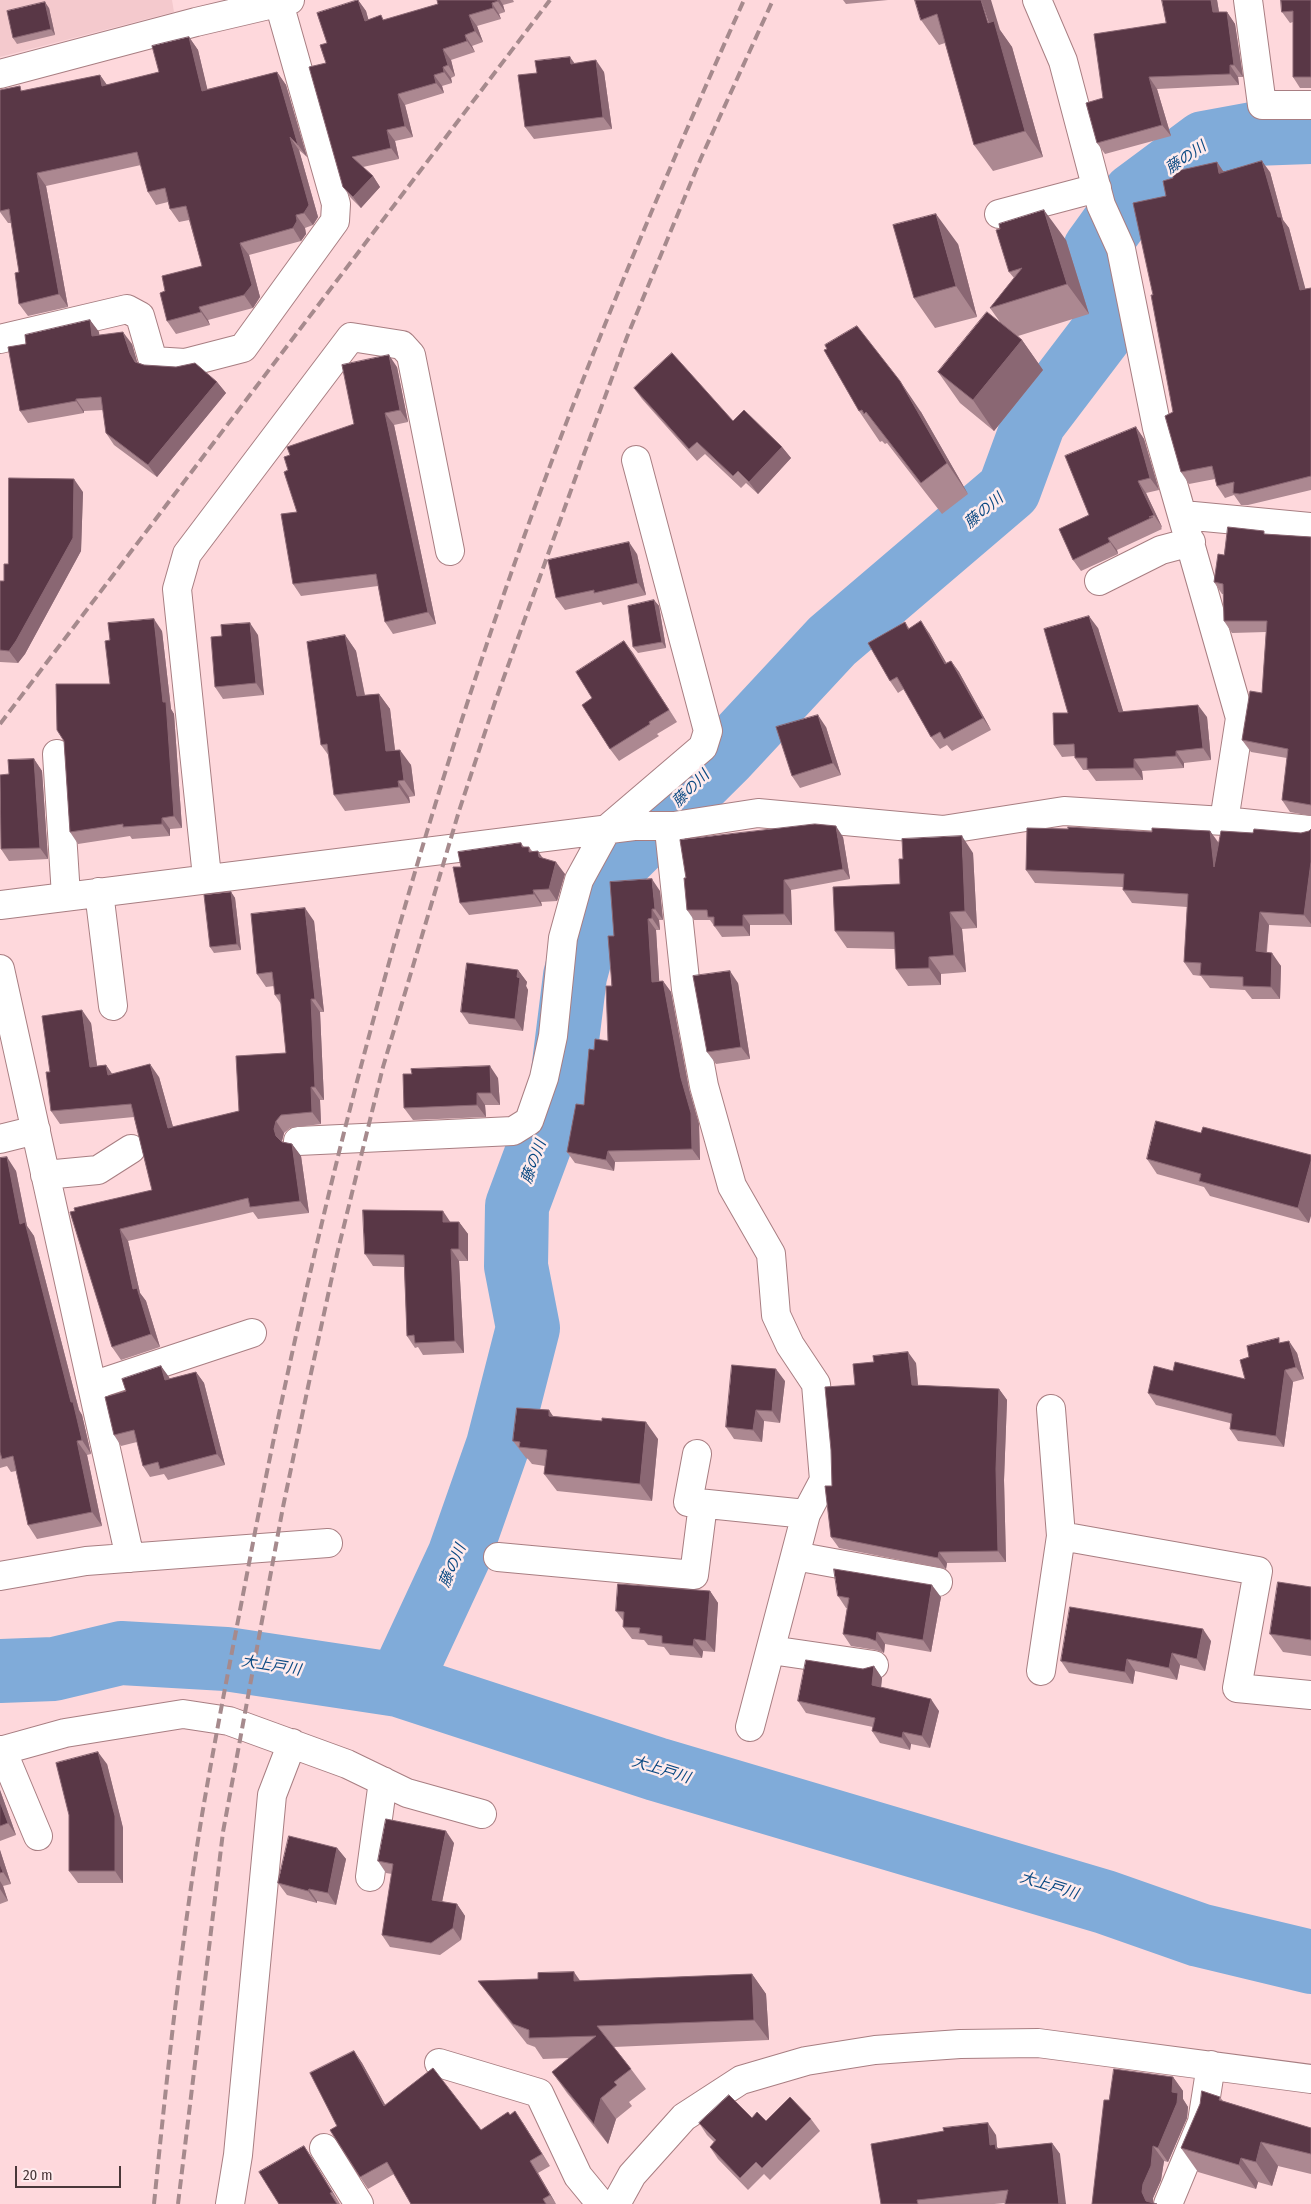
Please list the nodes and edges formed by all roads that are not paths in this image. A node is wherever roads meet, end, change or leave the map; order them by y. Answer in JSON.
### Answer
{"nodes":[{"id":1,"x":1037,"y":0,"type":"edge"},
{"id":2,"x":1248,"y":0,"type":"edge"},
{"id":3,"x":285,"y":1,"type":"edge"},
{"id":4,"x":194,"y":11,"type":"edge"},
{"id":5,"x":0,"y":74,"type":"edge"},
{"id":6,"x":1311,"y":105,"type":"edge"},
{"id":7,"x":1099,"y":197,"type":"junction"},
{"id":8,"x":999,"y":214,"type":"dead end"},
{"id":9,"x":0,"y":339,"type":"edge"},
{"id":10,"x":636,"y":460,"type":"dead end"},
{"id":11,"x":1183,"y":515,"type":"junction"},
{"id":12,"x":1311,"y":527,"type":"edge"},
{"id":13,"x":1190,"y":542,"type":"junction"},
{"id":14,"x":450,"y":552,"type":"dead end"},
{"id":15,"x":1099,"y":581,"type":"dead end"},
{"id":16,"x":57,"y":754,"type":"dead end"},
{"id":17,"x":1224,"y":821,"type":"junction"},
{"id":18,"x":670,"y":826,"type":"junction"},
{"id":19,"x":607,"y":830,"type":"junction"},
{"id":20,"x":1311,"y":830,"type":"edge"},
{"id":21,"x":207,"y":878,"type":"junction"},
{"id":22,"x":99,"y":892,"type":"junction"},
{"id":23,"x":66,"y":896,"type":"junction"},
{"id":24,"x":0,"y":905,"type":"edge"},
{"id":25,"x":0,"y":969,"type":"edge"},
{"id":26,"x":114,"y":1006,"type":"dead end"},
{"id":27,"x":36,"y":1130,"type":"junction"},
{"id":28,"x":0,"y":1139,"type":"edge"},
{"id":29,"x":298,"y":1141,"type":"dead end"},
{"id":30,"x":131,"y":1149,"type":"dead end"},
{"id":31,"x":45,"y":1175,"type":"junction"},
{"id":32,"x":252,"y":1332,"type":"dead end"},
{"id":33,"x":92,"y":1386,"type":"junction"},
{"id":34,"x":1051,"y":1409,"type":"dead end"},
{"id":35,"x":697,"y":1454,"type":"dead end"},
{"id":36,"x":704,"y":1504,"type":"junction"},
{"id":37,"x":806,"y":1514,"type":"junction"},
{"id":38,"x":1061,"y":1536,"type":"junction"},
{"id":39,"x":328,"y":1543,"type":"dead end"},
{"id":40,"x":795,"y":1556,"type":"junction"},
{"id":41,"x":498,"y":1557,"type":"dead end"},
{"id":42,"x":130,"y":1558,"type":"junction"},
{"id":43,"x":0,"y":1576,"type":"edge"},
{"id":44,"x":938,"y":1582,"type":"dead end"},
{"id":45,"x":771,"y":1650,"type":"junction"},
{"id":46,"x":874,"y":1665,"type":"edge"},
{"id":47,"x":1041,"y":1671,"type":"dead end"},
{"id":48,"x":1311,"y":1695,"type":"edge"},
{"id":49,"x":750,"y":1727,"type":"dead end"},
{"id":50,"x":292,"y":1743,"type":"junction"},
{"id":51,"x":1,"y":1750,"type":"edge"},
{"id":52,"x":383,"y":1781,"type":"junction"},
{"id":53,"x":482,"y":1814,"type":"dead end"},
{"id":54,"x":38,"y":1836,"type":"dead end"},
{"id":55,"x":370,"y":1877,"type":"dead end"},
{"id":56,"x":439,"y":2063,"type":"dead end"},
{"id":57,"x":1211,"y":2065,"type":"junction"},
{"id":58,"x":1311,"y":2079,"type":"edge"},
{"id":59,"x":324,"y":2148,"type":"dead end"},
{"id":60,"x":1172,"y":2203,"type":"edge"},
{"id":61,"x":230,"y":2204,"type":"edge"},
{"id":62,"x":358,"y":2204,"type":"edge"},
{"id":63,"x":601,"y":2204,"type":"edge"},
{"id":64,"x":616,"y":2204,"type":"edge"}],
"edges":[{"from":1,"to":7,"type":"street"},
{"from":2,"to":6,"type":"street"},
{"from":3,"to":4,"type":"street"},
{"from":3,"to":9,"type":"street"},
{"from":4,"to":5,"type":"street"},
{"from":7,"to":8,"type":"street"},
{"from":7,"to":11,"type":"street"},
{"from":10,"to":19,"type":"street"},
{"from":11,"to":12,"type":"street"},
{"from":11,"to":13,"type":"street"},
{"from":13,"to":15,"type":"street"},
{"from":13,"to":17,"type":"street"},
{"from":14,"to":21,"type":"street"},
{"from":16,"to":23,"type":"street"},
{"from":17,"to":18,"type":"street"},
{"from":17,"to":20,"type":"street"},
{"from":18,"to":19,"type":"street"},
{"from":18,"to":37,"type":"street"},
{"from":19,"to":21,"type":"street"},
{"from":19,"to":29,"type":"street"},
{"from":21,"to":22,"type":"street"},
{"from":22,"to":23,"type":"street"},
{"from":22,"to":26,"type":"street"},
{"from":23,"to":24,"type":"street"},
{"from":25,"to":27,"type":"street"},
{"from":27,"to":28,"type":"street"},
{"from":27,"to":31,"type":"street"},
{"from":30,"to":31,"type":"street"},
{"from":31,"to":33,"type":"street"},
{"from":32,"to":33,"type":"street"},
{"from":33,"to":42,"type":"street"},
{"from":34,"to":38,"type":"street"},
{"from":35,"to":36,"type":"street"},
{"from":36,"to":37,"type":"street"},
{"from":36,"to":41,"type":"street"},
{"from":37,"to":40,"type":"street"},
{"from":38,"to":47,"type":"street"},
{"from":38,"to":48,"type":"street"},
{"from":39,"to":42,"type":"street"},
{"from":40,"to":44,"type":"street"},
{"from":40,"to":45,"type":"street"},
{"from":42,"to":43,"type":"street"},
{"from":45,"to":46,"type":"street"},
{"from":45,"to":49,"type":"street"},
{"from":50,"to":51,"type":"street"},
{"from":50,"to":52,"type":"street"},
{"from":50,"to":61,"type":"street"},
{"from":51,"to":54,"type":"street"},
{"from":52,"to":53,"type":"street"},
{"from":52,"to":55,"type":"street"},
{"from":56,"to":63,"type":"street"},
{"from":57,"to":58,"type":"street"},
{"from":57,"to":60,"type":"street"},
{"from":57,"to":64,"type":"street"},
{"from":59,"to":62,"type":"street"}]}
